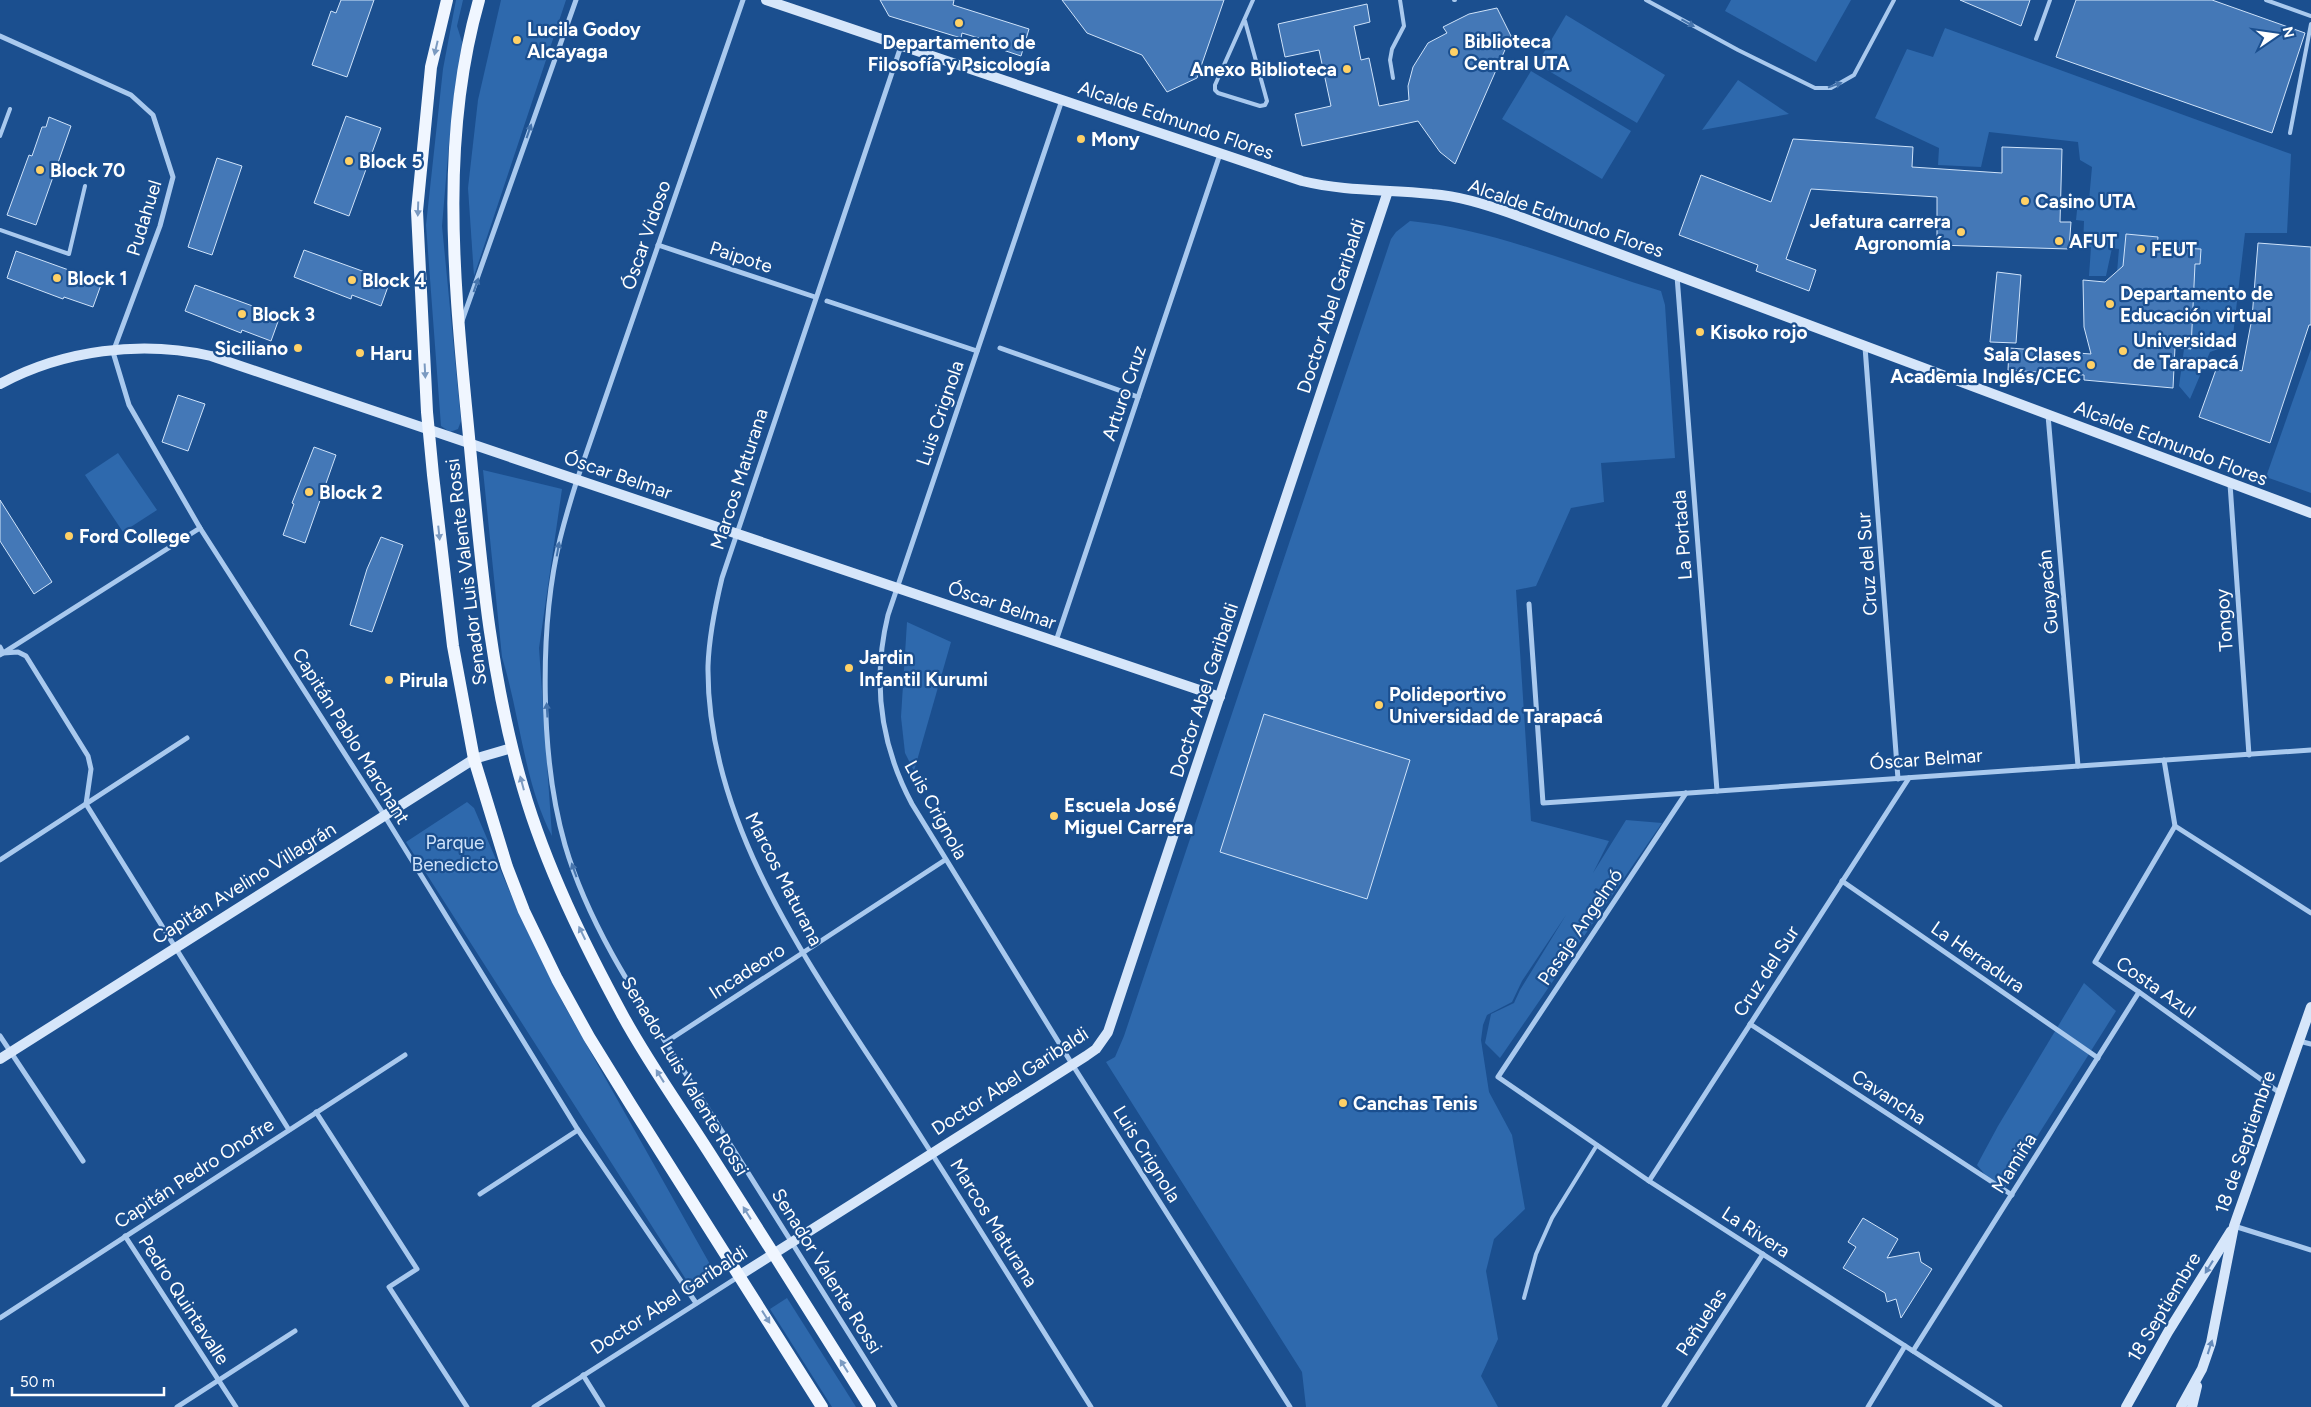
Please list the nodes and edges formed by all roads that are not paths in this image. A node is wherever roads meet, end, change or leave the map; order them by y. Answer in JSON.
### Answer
{"nodes":[{"id":1,"x":447,"y":0,"type":"edge"},
{"id":2,"x":479,"y":0,"type":"edge"},
{"id":3,"x":576,"y":0,"type":"edge"},
{"id":4,"x":743,"y":0,"type":"edge"},
{"id":5,"x":766,"y":0,"type":"edge"},
{"id":6,"x":1253,"y":0,"type":"edge"},
{"id":7,"x":1400,"y":0,"type":"edge"},
{"id":8,"x":1646,"y":0,"type":"edge"},
{"id":9,"x":1894,"y":0,"type":"edge"},
{"id":10,"x":2050,"y":0,"type":"edge"},
{"id":11,"x":2266,"y":0,"type":"edge"},
{"id":12,"x":2311,"y":16,"type":"edge"},
{"id":13,"x":1245,"y":20,"type":"junction"},
{"id":14,"x":2311,"y":24,"type":"edge"},
{"id":15,"x":0,"y":36,"type":"edge"},
{"id":16,"x":2036,"y":39,"type":"dead end"},
{"id":17,"x":902,"y":46,"type":"junction"},
{"id":18,"x":1393,"y":78,"type":"dead end"},
{"id":19,"x":1062,"y":100,"type":"junction"},
{"id":20,"x":10,"y":109,"type":"dead end"},
{"id":21,"x":2290,"y":133,"type":"dead end"},
{"id":22,"x":0,"y":136,"type":"edge"},
{"id":23,"x":1220,"y":154,"type":"junction"},
{"id":24,"x":84,"y":186,"type":"dead end"},
{"id":25,"x":1388,"y":191,"type":"junction"},
{"id":26,"x":0,"y":230,"type":"edge"},
{"id":27,"x":658,"y":245,"type":"junction"},
{"id":28,"x":1677,"y":276,"type":"junction"},
{"id":29,"x":815,"y":297,"type":"junction"},
{"id":30,"x":827,"y":301,"type":"dead end"},
{"id":31,"x":458,"y":331,"type":"junction"},
{"id":32,"x":1865,"y":347,"type":"junction"},
{"id":33,"x":1000,"y":348,"type":"dead end"},
{"id":34,"x":977,"y":351,"type":"junction"},
{"id":35,"x":113,"y":352,"type":"junction"},
{"id":36,"x":0,"y":384,"type":"edge"},
{"id":37,"x":1138,"y":397,"type":"junction"},
{"id":38,"x":2048,"y":415,"type":"junction"},
{"id":39,"x":429,"y":429,"type":"junction"},
{"id":40,"x":470,"y":443,"type":"junction"},
{"id":41,"x":577,"y":480,"type":"junction"},
{"id":42,"x":2230,"y":484,"type":"junction"},
{"id":43,"x":2311,"y":514,"type":"edge"},
{"id":44,"x":200,"y":528,"type":"junction"},
{"id":45,"x":736,"y":533,"type":"junction"},
{"id":46,"x":896,"y":588,"type":"junction"},
{"id":47,"x":1529,"y":604,"type":"dead end"},
{"id":48,"x":1056,"y":642,"type":"junction"},
{"id":49,"x":0,"y":647,"type":"edge"},
{"id":50,"x":2,"y":654,"type":"edge"},
{"id":51,"x":1220,"y":697,"type":"junction"},
{"id":52,"x":187,"y":738,"type":"dead end"},
{"id":53,"x":512,"y":748,"type":"junction"},
{"id":54,"x":2311,"y":750,"type":"edge"},
{"id":55,"x":2249,"y":755,"type":"junction"},
{"id":56,"x":474,"y":759,"type":"junction"},
{"id":57,"x":2164,"y":760,"type":"junction"},
{"id":58,"x":2078,"y":766,"type":"junction"},
{"id":59,"x":1909,"y":778,"type":"junction"},
{"id":60,"x":1898,"y":779,"type":"junction"},
{"id":61,"x":1717,"y":791,"type":"junction"},
{"id":62,"x":1686,"y":793,"type":"junction"},
{"id":63,"x":86,"y":804,"type":"junction"},
{"id":64,"x":384,"y":815,"type":"junction"},
{"id":65,"x":2175,"y":826,"type":"junction"},
{"id":66,"x":0,"y":860,"type":"edge"},
{"id":67,"x":945,"y":860,"type":"junction"},
{"id":68,"x":1842,"y":881,"type":"junction"},
{"id":69,"x":2311,"y":913,"type":"edge"},
{"id":70,"x":176,"y":947,"type":"junction"},
{"id":71,"x":804,"y":953,"type":"junction"},
{"id":72,"x":2139,"y":992,"type":"junction"},
{"id":73,"x":2311,"y":1008,"type":"edge"},
{"id":74,"x":1750,"y":1024,"type":"junction"},
{"id":75,"x":0,"y":1036,"type":"edge"},
{"id":76,"x":2299,"y":1041,"type":"junction"},
{"id":77,"x":666,"y":1042,"type":"junction"},
{"id":78,"x":2311,"y":1044,"type":"edge"},
{"id":79,"x":11,"y":1052,"type":"junction"},
{"id":80,"x":405,"y":1054,"type":"dead end"},
{"id":81,"x":2098,"y":1058,"type":"junction"},
{"id":82,"x":0,"y":1059,"type":"edge"},
{"id":83,"x":1072,"y":1064,"type":"junction"},
{"id":84,"x":1498,"y":1077,"type":"joint"},
{"id":85,"x":2280,"y":1093,"type":"junction"},
{"id":86,"x":316,"y":1112,"type":"junction"},
{"id":87,"x":289,"y":1130,"type":"junction"},
{"id":88,"x":578,"y":1130,"type":"junction"},
{"id":89,"x":1597,"y":1145,"type":"junction"},
{"id":90,"x":932,"y":1153,"type":"junction"},
{"id":91,"x":82,"y":1161,"type":"dead end"},
{"id":92,"x":1649,"y":1181,"type":"junction"},
{"id":93,"x":480,"y":1194,"type":"dead end"},
{"id":94,"x":2012,"y":1195,"type":"junction"},
{"id":95,"x":2234,"y":1226,"type":"junction"},
{"id":96,"x":125,"y":1236,"type":"junction"},
{"id":97,"x":792,"y":1242,"type":"junction"},
{"id":98,"x":2311,"y":1250,"type":"edge"},
{"id":99,"x":774,"y":1254,"type":"junction"},
{"id":100,"x":1763,"y":1254,"type":"junction"},
{"id":101,"x":740,"y":1275,"type":"junction"},
{"id":102,"x":1524,"y":1298,"type":"dead end"},
{"id":103,"x":696,"y":1303,"type":"junction"},
{"id":104,"x":0,"y":1318,"type":"edge"},
{"id":105,"x":295,"y":1331,"type":"dead end"},
{"id":106,"x":1905,"y":1346,"type":"junction"},
{"id":107,"x":1913,"y":1351,"type":"junction"},
{"id":108,"x":2202,"y":1369,"type":"junction"},
{"id":109,"x":583,"y":1376,"type":"junction"},
{"id":110,"x":218,"y":1380,"type":"junction"},
{"id":111,"x":177,"y":1407,"type":"edge"},
{"id":112,"x":236,"y":1407,"type":"edge"},
{"id":113,"x":467,"y":1407,"type":"edge"},
{"id":114,"x":534,"y":1407,"type":"edge"},
{"id":115,"x":603,"y":1407,"type":"edge"},
{"id":116,"x":822,"y":1407,"type":"edge"},
{"id":117,"x":870,"y":1407,"type":"edge"},
{"id":118,"x":895,"y":1407,"type":"edge"},
{"id":119,"x":1091,"y":1407,"type":"edge"},
{"id":120,"x":1290,"y":1407,"type":"edge"},
{"id":121,"x":1664,"y":1407,"type":"edge"},
{"id":122,"x":1868,"y":1407,"type":"edge"},
{"id":123,"x":2000,"y":1407,"type":"edge"},
{"id":124,"x":2126,"y":1407,"type":"edge"},
{"id":125,"x":2181,"y":1407,"type":"edge"},
{"id":126,"x":2192,"y":1407,"type":"edge"}],
"edges":[{"from":1,"to":39,"type":"main road","name":"Senador Luis Valente Rossi","one_way":true},
{"from":2,"to":31,"type":"main road","name":"Senador Luis Valente Rossi"},
{"from":31,"to":3,"type":"street","one_way":true},
{"from":4,"to":27,"type":"street","name":"Óscar Vidoso"},
{"from":5,"to":17,"type":"street","name":"Alcalde Edmundo Flores"},
{"from":6,"to":13,"type":"lane"},
{"from":7,"to":18,"type":"lane"},
{"from":8,"to":9,"type":"lane","one_way":true},
{"from":10,"to":16,"type":"lane"},
{"from":11,"to":12,"type":"lane"},
{"from":13,"to":13,"type":"lane"},
{"from":14,"to":21,"type":"lane"},
{"from":15,"to":35,"type":"street","name":"Pudahuel"},
{"from":17,"to":19,"type":"street","name":"Alcalde Edmundo Flores"},
{"from":17,"to":29,"type":"street","name":"Marcos Maturana"},
{"from":19,"to":23,"type":"street","name":"Alcalde Edmundo Flores"},
{"from":19,"to":34,"type":"street","name":"Luis Crignola"},
{"from":20,"to":22,"type":"lane"},
{"from":23,"to":25,"type":"street","name":"Alcalde Edmundo Flores"},
{"from":23,"to":37,"type":"street","name":"Arturo Cruz"},
{"from":24,"to":26,"type":"lane"},
{"from":25,"to":28,"type":"street","name":"Alcalde Edmundo Flores"},
{"from":25,"to":51,"type":"street","name":"Doctor Abel Garibaldi"},
{"from":27,"to":29,"type":"street","name":"Paipote"},
{"from":27,"to":41,"type":"street","name":"Óscar Vidoso"},
{"from":28,"to":32,"type":"street","name":"Alcalde Edmundo Flores"},
{"from":28,"to":61,"type":"street","name":"La Portada"},
{"from":29,"to":45,"type":"street","name":"Marcos Maturana"},
{"from":30,"to":34,"type":"street"},
{"from":31,"to":40,"type":"main road","name":"Senador Luis Valente Rossi"},
{"from":32,"to":38,"type":"street","name":"Alcalde Edmundo Flores"},
{"from":32,"to":60,"type":"street","name":"Cruz del Sur"},
{"from":33,"to":37,"type":"street"},
{"from":34,"to":46,"type":"street","name":"Luis Crignola"},
{"from":35,"to":36,"type":"street","name":"Óscar Belmar"},
{"from":35,"to":39,"type":"street","name":"Óscar Belmar"},
{"from":35,"to":44,"type":"street","name":"Capitán Pablo Marchant"},
{"from":37,"to":48,"type":"street","name":"Arturo Cruz"},
{"from":38,"to":42,"type":"street","name":"Alcalde Edmundo Flores"},
{"from":38,"to":58,"type":"street","name":"Guayacán"},
{"from":39,"to":40,"type":"street","name":"Óscar Belmar"},
{"from":39,"to":56,"type":"main road","name":"Senador Luis Valente Rossi","one_way":true},
{"from":40,"to":41,"type":"street","name":"Óscar Belmar"},
{"from":40,"to":53,"type":"main road","name":"Senador Luis Valente Rossi"},
{"from":41,"to":45,"type":"street","name":"Óscar Belmar"},
{"from":77,"to":41,"type":"street","name":"Senador Valente Rossi","one_way":true},
{"from":42,"to":43,"type":"street","name":"Alcalde Edmundo Flores"},
{"from":42,"to":55,"type":"street","name":"Tongoy"},
{"from":44,"to":50,"type":"street"},
{"from":44,"to":64,"type":"street","name":"Capitán Pablo Marchant"},
{"from":45,"to":46,"type":"street","name":"Óscar Belmar"},
{"from":45,"to":71,"type":"street","name":"Marcos Maturana"},
{"from":46,"to":48,"type":"street","name":"Óscar Belmar"},
{"from":46,"to":67,"type":"street","name":"Luis Crignola"},
{"from":47,"to":62,"type":"street","name":"Óscar Belmar"},
{"from":48,"to":51,"type":"street","name":"Óscar Belmar"},
{"from":49,"to":50,"type":"street"},
{"from":50,"to":63,"type":"street"},
{"from":51,"to":83,"type":"street","name":"Doctor Abel Garibaldi"},
{"from":52,"to":63,"type":"street"},
{"from":53,"to":56,"type":"street","name":"Capitán Avelino Villagrán"},
{"from":99,"to":53,"type":"main road","name":"Senador Luis Valente Rossi","one_way":true},
{"from":54,"to":55,"type":"street","name":"Óscar Belmar"},
{"from":55,"to":57,"type":"street","name":"Óscar Belmar"},
{"from":56,"to":64,"type":"street","name":"Capitán Avelino Villagrán"},
{"from":56,"to":101,"type":"main road","name":"Senador Luis Valente Rossi"},
{"from":57,"to":58,"type":"street","name":"Óscar Belmar"},
{"from":57,"to":65,"type":"street"},
{"from":58,"to":59,"type":"street","name":"Óscar Belmar"},
{"from":59,"to":60,"type":"street","name":"Óscar Belmar"},
{"from":59,"to":68,"type":"street","name":"Cruz del Sur"},
{"from":60,"to":61,"type":"street","name":"Óscar Belmar"},
{"from":61,"to":62,"type":"street","name":"Óscar Belmar"},
{"from":62,"to":84,"type":"street","name":"Pasaje Angelmó"},
{"from":63,"to":66,"type":"street"},
{"from":63,"to":70,"type":"street"},
{"from":64,"to":70,"type":"street","name":"Capitán Avelino Villagrán"},
{"from":64,"to":88,"type":"street","name":"Capitán Pablo Marchant"},
{"from":65,"to":69,"type":"street"},
{"from":65,"to":72,"type":"street","name":"Costa Azul"},
{"from":67,"to":71,"type":"street","name":"Incadeoro"},
{"from":67,"to":83,"type":"street","name":"Luis Crignola"},
{"from":68,"to":74,"type":"street","name":"Cruz del Sur"},
{"from":68,"to":81,"type":"street","name":"La Herradura"},
{"from":70,"to":79,"type":"street","name":"Capitán Avelino Villagrán"},
{"from":70,"to":87,"type":"street"},
{"from":71,"to":77,"type":"street","name":"Incadeoro"},
{"from":71,"to":90,"type":"street","name":"Marcos Maturana"},
{"from":72,"to":81,"type":"street","name":"Mamiña"},
{"from":72,"to":85,"type":"street","name":"Costa Azul"},
{"from":73,"to":76,"type":"street","name":"18 de Septiembre"},
{"from":74,"to":92,"type":"street","name":"Cruz del Sur"},
{"from":74,"to":94,"type":"street","name":"Cavancha"},
{"from":75,"to":79,"type":"street"},
{"from":76,"to":78,"type":"street"},
{"from":76,"to":85,"type":"street","name":"18 de Septiembre"},
{"from":77,"to":97,"type":"street","name":"Senador Valente Rossi"},
{"from":79,"to":82,"type":"street","name":"Capitán Avelino Villagrán"},
{"from":79,"to":91,"type":"street"},
{"from":80,"to":86,"type":"street","name":"Capitán Pedro Onofre"},
{"from":81,"to":94,"type":"street","name":"Mamiña"},
{"from":83,"to":90,"type":"street","name":"Doctor Abel Garibaldi"},
{"from":83,"to":120,"type":"street","name":"Luis Crignola"},
{"from":84,"to":89,"type":"street","name":"La Rivera"},
{"from":85,"to":95,"type":"street","name":"18 de Septiembre"},
{"from":86,"to":87,"type":"street","name":"Capitán Pedro Onofre"},
{"from":86,"to":113,"type":"street"},
{"from":87,"to":96,"type":"street","name":"Capitán Pedro Onofre"},
{"from":88,"to":93,"type":"street"},
{"from":88,"to":103,"type":"street","name":"Capitán Pablo Marchant"},
{"from":89,"to":92,"type":"street","name":"La Rivera"},
{"from":89,"to":102,"type":"lane"},
{"from":90,"to":97,"type":"street","name":"Doctor Abel Garibaldi"},
{"from":90,"to":119,"type":"street","name":"Marcos Maturana"},
{"from":92,"to":100,"type":"street","name":"La Rivera"},
{"from":94,"to":107,"type":"street","name":"Mamiña"},
{"from":95,"to":98,"type":"street"},
{"from":108,"to":95,"type":"street","name":"18 de Septiembre","one_way":true},
{"from":95,"to":124,"type":"street","name":"18 Septiembre","one_way":true},
{"from":96,"to":104,"type":"street","name":"Capitán Pedro Onofre"},
{"from":96,"to":110,"type":"street","name":"Pedro Quintavalle"},
{"from":97,"to":99,"type":"street","name":"Doctor Abel Garibaldi"},
{"from":97,"to":118,"type":"street","name":"Senador Valente Rossi"},
{"from":99,"to":101,"type":"street","name":"Doctor Abel Garibaldi"},
{"from":117,"to":99,"type":"main road","name":"Senador Luis Valente Rossi","one_way":true},
{"from":100,"to":106,"type":"street","name":"La Rivera"},
{"from":100,"to":121,"type":"street","name":"Peñuelas"},
{"from":101,"to":103,"type":"street","name":"Doctor Abel Garibaldi"},
{"from":101,"to":116,"type":"main road","name":"Senador Luis Valente Rossi","one_way":true},
{"from":103,"to":109,"type":"street","name":"Doctor Abel Garibaldi"},
{"from":105,"to":110,"type":"street","name":"Pedro Quintavalle"},
{"from":106,"to":107,"type":"street","name":"La Rivera"},
{"from":106,"to":122,"type":"street"},
{"from":107,"to":123,"type":"street","name":"La Rivera"},
{"from":108,"to":125,"type":"street"},
{"from":108,"to":126,"type":"street"},
{"from":109,"to":114,"type":"street","name":"Doctor Abel Garibaldi"},
{"from":109,"to":115,"type":"street"},
{"from":110,"to":111,"type":"street","name":"Pedro Quintavalle"},
{"from":110,"to":112,"type":"street","name":"Pedro Quintavalle"}]}
